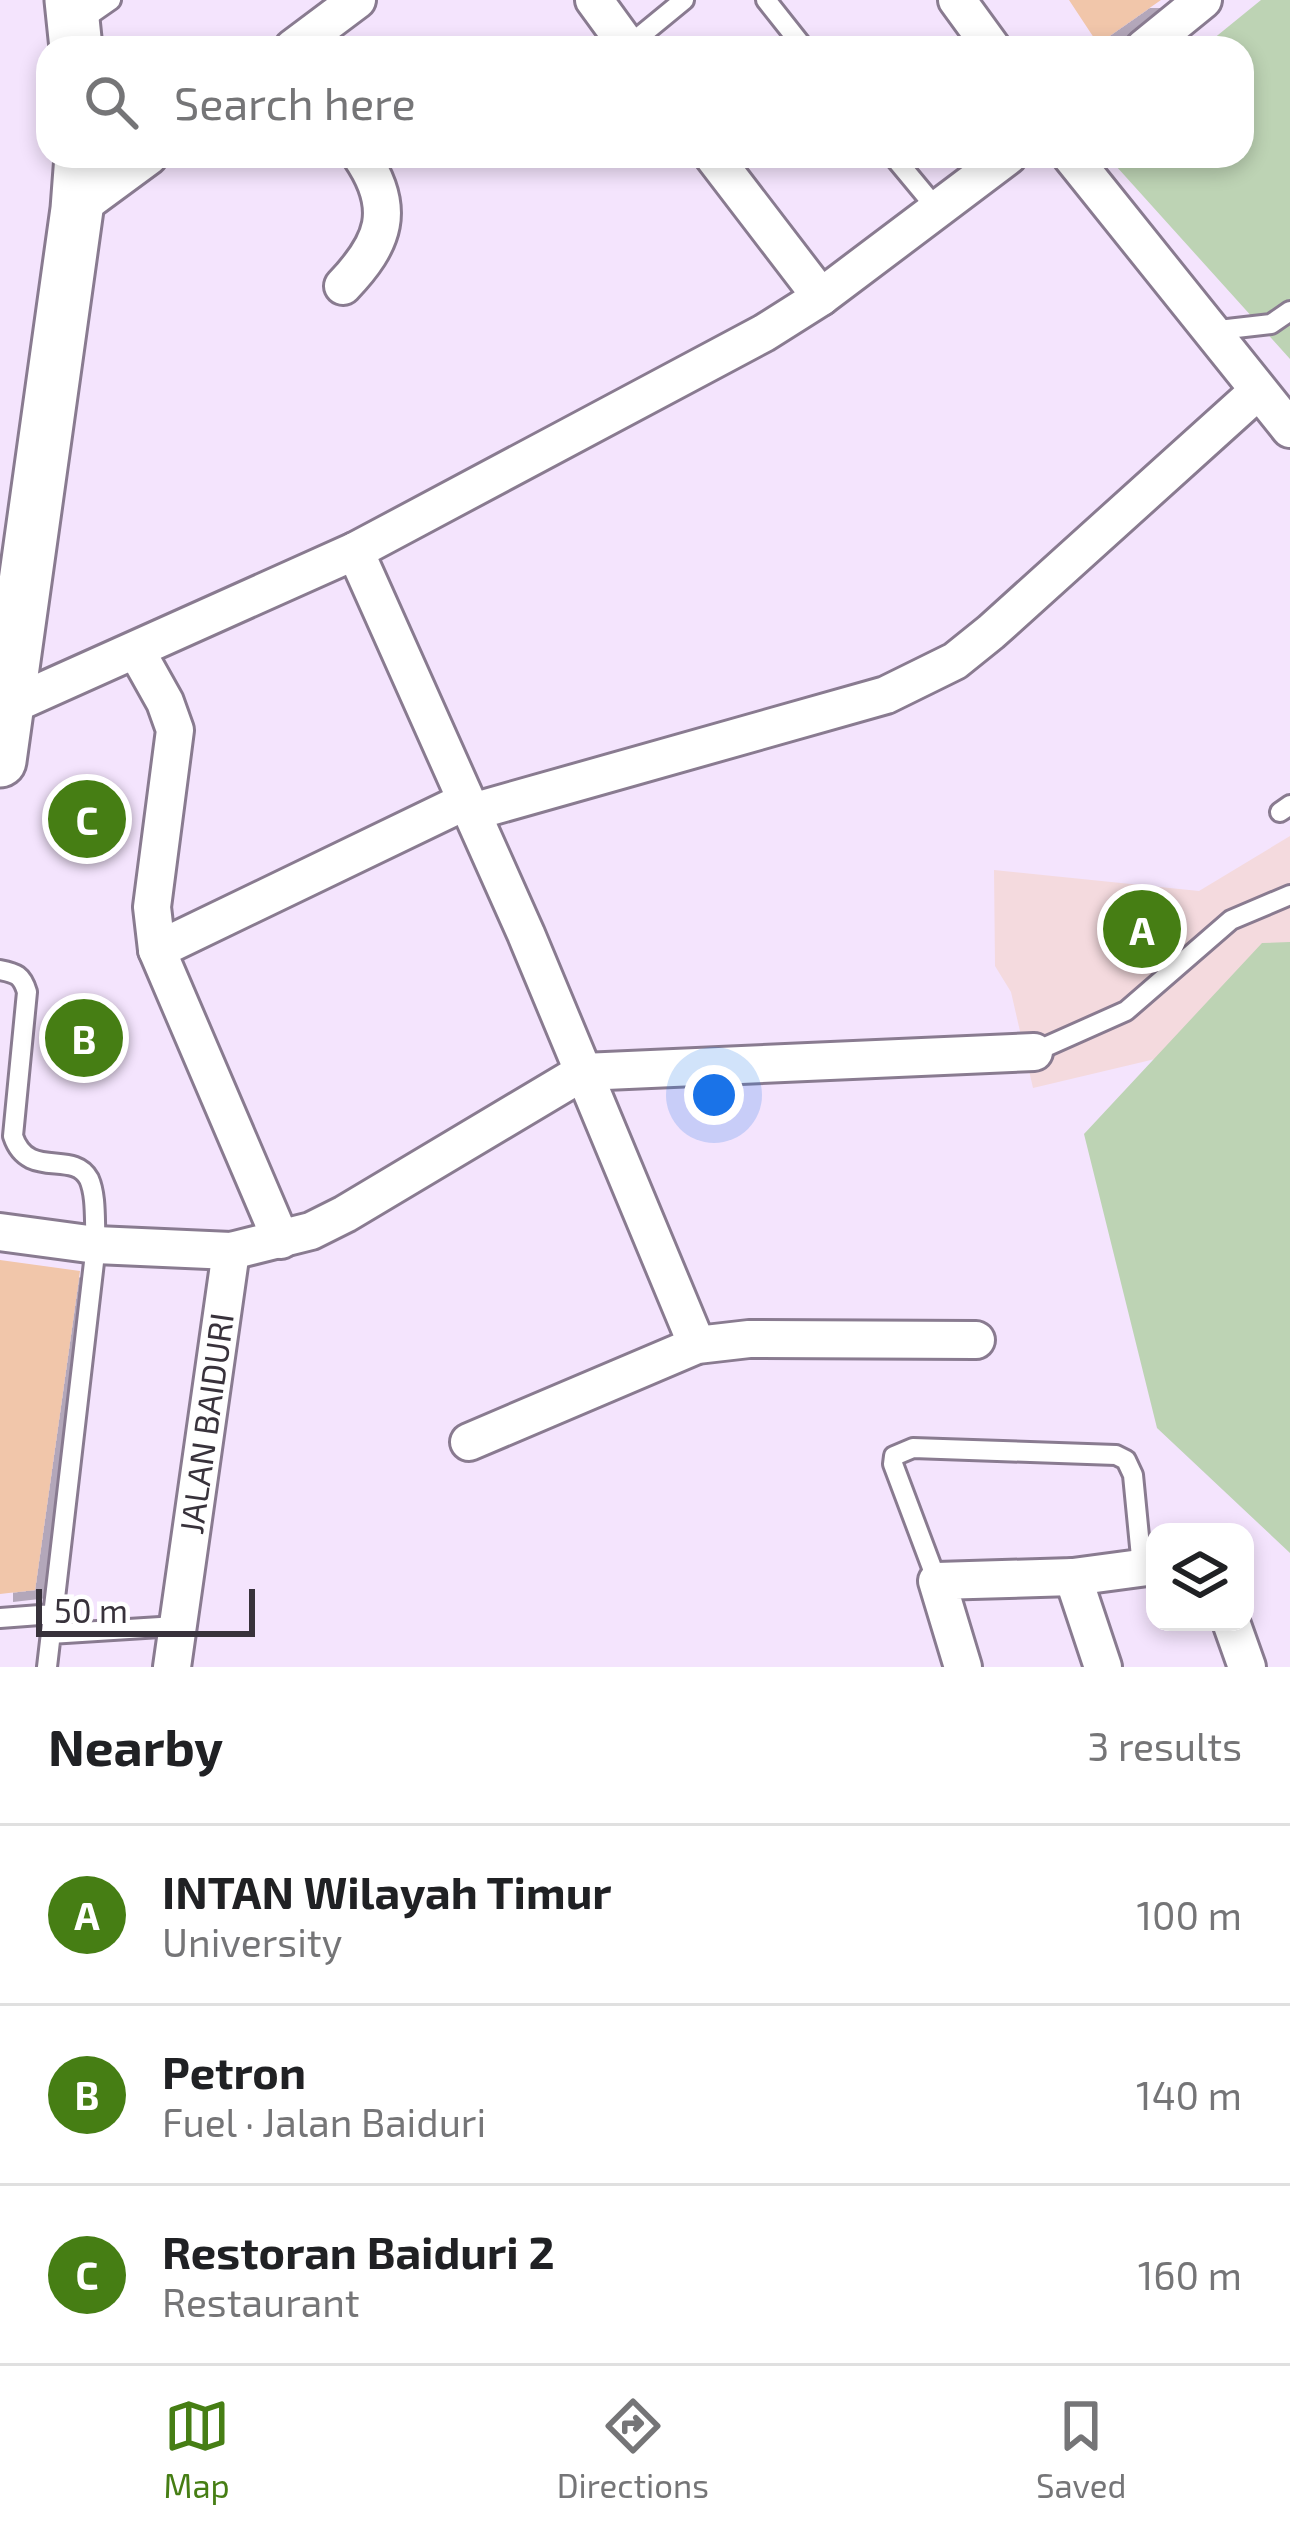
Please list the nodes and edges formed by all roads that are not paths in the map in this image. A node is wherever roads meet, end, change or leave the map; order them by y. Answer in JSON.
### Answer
{"nodes":[{"id":1,"x":357,"y":0,"type":"edge"},
{"id":2,"x":593,"y":0,"type":"edge"},
{"id":3,"x":684,"y":0,"type":"edge"},
{"id":4,"x":766,"y":0,"type":"edge"},
{"id":5,"x":956,"y":0,"type":"edge"},
{"id":6,"x":1203,"y":0,"type":"edge"},
{"id":7,"x":309,"y":36,"type":"edge"},
{"id":8,"x":621,"y":36,"type":"edge"},
{"id":9,"x":642,"y":36,"type":"edge"},
{"id":10,"x":794,"y":36,"type":"edge"},
{"id":11,"x":983,"y":36,"type":"edge"},
{"id":12,"x":1159,"y":36,"type":"edge"},
{"id":13,"x":80,"y":168,"type":"edge"},
{"id":14,"x":133,"y":168,"type":"edge"},
{"id":15,"x":367,"y":168,"type":"edge"},
{"id":16,"x":722,"y":168,"type":"edge"},
{"id":17,"x":903,"y":168,"type":"edge"},
{"id":18,"x":992,"y":168,"type":"edge"},
{"id":19,"x":1081,"y":168,"type":"edge"},
{"id":20,"x":77,"y":209,"type":"junction"},
{"id":21,"x":937,"y":209,"type":"junction"},
{"id":22,"x":343,"y":286,"type":"dead end"},
{"id":23,"x":821,"y":297,"type":"junction"},
{"id":24,"x":1290,"y":311,"type":"edge"},
{"id":25,"x":1210,"y":331,"type":"junction"},
{"id":26,"x":1258,"y":391,"type":"junction"},
{"id":27,"x":1288,"y":426,"type":"edge"},
{"id":28,"x":355,"y":551,"type":"junction"},
{"id":29,"x":137,"y":652,"type":"junction"},
{"id":30,"x":7,"y":707,"type":"junction"},
{"id":31,"x":0,"y":760,"type":"edge"},
{"id":32,"x":469,"y":806,"type":"junction"},
{"id":33,"x":1290,"y":896,"type":"edge"},
{"id":34,"x":157,"y":950,"type":"junction"},
{"id":35,"x":0,"y":970,"type":"edge"},
{"id":36,"x":1034,"y":1052,"type":"joint"},
{"id":37,"x":583,"y":1072,"type":"junction"},
{"id":38,"x":0,"y":1232,"type":"edge"},
{"id":39,"x":280,"y":1240,"type":"junction"},
{"id":40,"x":96,"y":1245,"type":"junction"},
{"id":41,"x":231,"y":1251,"type":"junction"},
{"id":42,"x":976,"y":1340,"type":"dead end"},
{"id":43,"x":697,"y":1345,"type":"junction"},
{"id":44,"x":469,"y":1442,"type":"dead end"},
{"id":45,"x":1146,"y":1554,"type":"edge"},
{"id":46,"x":1146,"y":1566,"type":"edge"},
{"id":47,"x":1073,"y":1577,"type":"junction"},
{"id":48,"x":937,"y":1581,"type":"junction"},
{"id":49,"x":0,"y":1618,"type":"edge"},
{"id":50,"x":52,"y":1624,"type":"junction"},
{"id":51,"x":176,"y":1626,"type":"junction"},
{"id":52,"x":1234,"y":1631,"type":"edge"},
{"id":53,"x":47,"y":1667,"type":"edge"},
{"id":54,"x":172,"y":1667,"type":"edge"},
{"id":55,"x":963,"y":1667,"type":"edge"},
{"id":56,"x":1103,"y":1667,"type":"edge"},
{"id":57,"x":1247,"y":1667,"type":"edge"}],
"edges":[{"from":1,"to":7,"type":"street"},
{"from":2,"to":8,"type":"street"},
{"from":3,"to":9,"type":"lane"},
{"from":4,"to":10,"type":"lane"},
{"from":5,"to":11,"type":"street"},
{"from":6,"to":12,"type":"street"},
{"from":13,"to":20,"type":"street"},
{"from":14,"to":20,"type":"street"},
{"from":15,"to":22,"type":"street"},
{"from":16,"to":23,"type":"street"},
{"from":17,"to":21,"type":"lane"},
{"from":18,"to":21,"type":"street"},
{"from":19,"to":25,"type":"street"},
{"from":20,"to":30,"type":"street"},
{"from":21,"to":23,"type":"street"},
{"from":23,"to":28,"type":"street"},
{"from":24,"to":25,"type":"lane"},
{"from":25,"to":26,"type":"street"},
{"from":26,"to":27,"type":"street"},
{"from":26,"to":32,"type":"street"},
{"from":28,"to":29,"type":"street"},
{"from":28,"to":32,"type":"street"},
{"from":29,"to":30,"type":"street"},
{"from":29,"to":34,"type":"street"},
{"from":30,"to":31,"type":"street"},
{"from":32,"to":34,"type":"street"},
{"from":32,"to":37,"type":"street"},
{"from":33,"to":36,"type":"lane"},
{"from":34,"to":39,"type":"street"},
{"from":35,"to":40,"type":"lane"},
{"from":36,"to":37,"type":"street"},
{"from":37,"to":39,"type":"street"},
{"from":37,"to":43,"type":"street"},
{"from":38,"to":40,"type":"street"},
{"from":39,"to":41,"type":"street"},
{"from":40,"to":41,"type":"street"},
{"from":40,"to":50,"type":"lane"},
{"from":41,"to":51,"type":"street","name":"JALAN BAIDURI"},
{"from":42,"to":43,"type":"street"},
{"from":43,"to":44,"type":"street"},
{"from":45,"to":48,"type":"lane"},
{"from":46,"to":47,"type":"street"},
{"from":47,"to":48,"type":"street"},
{"from":47,"to":56,"type":"street"},
{"from":48,"to":55,"type":"street"},
{"from":49,"to":50,"type":"lane"},
{"from":50,"to":51,"type":"lane"},
{"from":50,"to":53,"type":"lane"},
{"from":51,"to":54,"type":"street","name":"JALAN BAIDURI"},
{"from":52,"to":57,"type":"street"}]}
